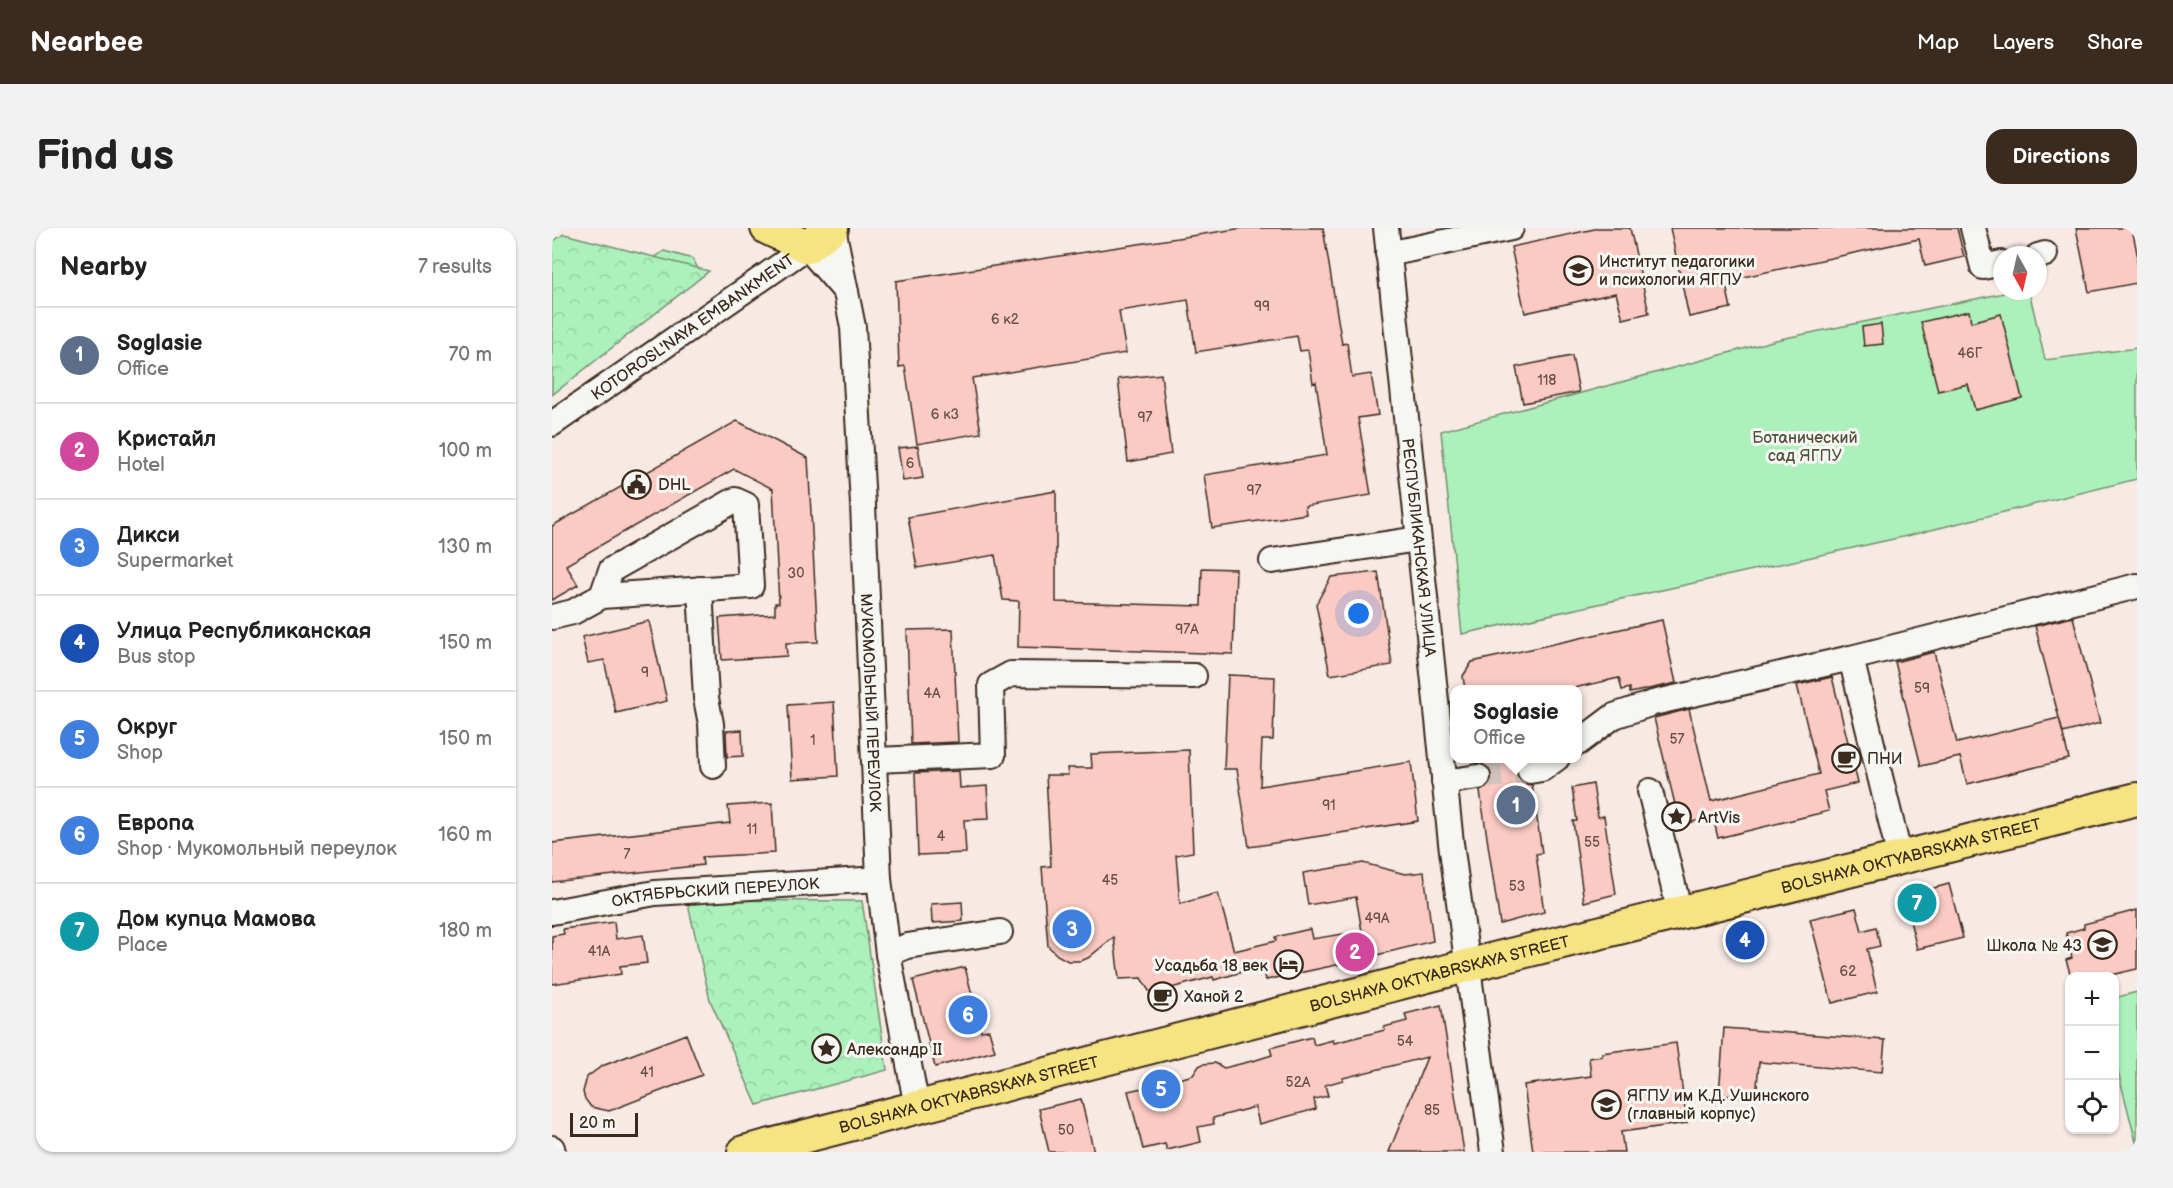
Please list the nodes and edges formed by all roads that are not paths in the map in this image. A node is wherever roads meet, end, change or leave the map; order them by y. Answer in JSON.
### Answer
{"nodes":[{"id":1,"x":767,"y":228,"type":"edge"},
{"id":2,"x":833,"y":228,"type":"edge"},
{"id":3,"x":1386,"y":228,"type":"edge"},
{"id":4,"x":1511,"y":228,"type":"edge"},
{"id":5,"x":1973,"y":228,"type":"edge"},
{"id":6,"x":807,"y":246,"type":"junction"},
{"id":7,"x":1388,"y":254,"type":"junction"},
{"id":8,"x":1993,"y":265,"type":"edge"},
{"id":9,"x":847,"y":294,"type":"junction"},
{"id":10,"x":552,"y":424,"type":"edge"},
{"id":11,"x":1418,"y":539,"type":"junction"},
{"id":12,"x":1272,"y":561,"type":"dead end"},
{"id":13,"x":2137,"y":586,"type":"edge"},
{"id":14,"x":700,"y":589,"type":"junction"},
{"id":15,"x":602,"y":596,"type":"junction"},
{"id":16,"x":552,"y":617,"type":"edge"},
{"id":17,"x":1851,"y":658,"type":"junction"},
{"id":18,"x":1194,"y":676,"type":"dead end"},
{"id":19,"x":1582,"y":740,"type":"edge"},
{"id":20,"x":875,"y":760,"type":"junction"},
{"id":21,"x":1551,"y":763,"type":"edge"},
{"id":22,"x":713,"y":766,"type":"dead end"},
{"id":23,"x":1530,"y":771,"type":"tunnel mouth"},
{"id":24,"x":1478,"y":777,"type":"tunnel mouth"},
{"id":25,"x":1444,"y":782,"type":"junction"},
{"id":26,"x":1650,"y":791,"type":"dead end"},
{"id":27,"x":2137,"y":799,"type":"edge"},
{"id":28,"x":1900,"y":858,"type":"junction"},
{"id":29,"x":879,"y":879,"type":"junction"},
{"id":30,"x":552,"y":912,"type":"edge"},
{"id":31,"x":1680,"y":913,"type":"junction"},
{"id":32,"x":1000,"y":933,"type":"dead end"},
{"id":33,"x":888,"y":954,"type":"junction"},
{"id":34,"x":1467,"y":966,"type":"junction"},
{"id":35,"x":916,"y":1107,"type":"junction"},
{"id":36,"x":552,"y":1148,"type":"edge"},
{"id":37,"x":553,"y":1152,"type":"edge"},
{"id":38,"x":744,"y":1152,"type":"edge"},
{"id":39,"x":1493,"y":1152,"type":"edge"}],
"edges":[{"from":1,"to":6,"type":"main road"},
{"from":2,"to":6,"type":"main road","name":"KOTOROSL'NAYA EMBANKMENT"},
{"from":2,"to":9,"type":"street","name":"МУКОМОЛЬНЫЙ ПЕРЕУЛОК"},
{"from":3,"to":7,"type":"street","name":"РЕСПУБЛИКАНСКАЯ УЛИЦА"},
{"from":4,"to":7,"type":"street"},
{"from":5,"to":8,"type":"street"},
{"from":6,"to":9,"type":"street"},
{"from":6,"to":10,"type":"street","name":"KOTOROSL'NAYA EMBANKMENT"},
{"from":7,"to":11,"type":"street","name":"РЕСПУБЛИКАНСКАЯ УЛИЦА"},
{"from":9,"to":20,"type":"street","name":"МУКОМОЛЬНЫЙ ПЕРЕУЛОК"},
{"from":11,"to":12,"type":"street"},
{"from":11,"to":25,"type":"street","name":"РЕСПУБЛИКАНСКАЯ УЛИЦА"},
{"from":13,"to":17,"type":"street"},
{"from":14,"to":15,"type":"street"},
{"from":14,"to":15,"type":"street"},
{"from":14,"to":22,"type":"street"},
{"from":15,"to":16,"type":"street"},
{"from":17,"to":19,"type":"street"},
{"from":17,"to":28,"type":"street"},
{"from":18,"to":20,"type":"street"},
{"from":20,"to":29,"type":"street","name":"МУКОМОЛЬНЫЙ ПЕРЕУЛОК"},
{"from":21,"to":23,"type":"street"},
{"from":24,"to":25,"type":"street"},
{"from":25,"to":34,"type":"street","name":"РЕСПУБЛИКАНСКАЯ УЛИЦА"},
{"from":26,"to":31,"type":"street"},
{"from":27,"to":28,"type":"main road","name":"BOLSHAYA OKTYABRSKAYA STREET"},
{"from":28,"to":31,"type":"main road","name":"BOLSHAYA OKTYABRSKAYA STREET"},
{"from":29,"to":30,"type":"street","name":"ОКТЯБРЬСКИЙ ПЕРЕУЛОК"},
{"from":29,"to":33,"type":"street","name":"МУКОМОЛЬНЫЙ ПЕРЕУЛОК"},
{"from":31,"to":34,"type":"main road","name":"BOLSHAYA OKTYABRSKAYA STREET"},
{"from":32,"to":33,"type":"street"},
{"from":33,"to":35,"type":"street","name":"МУКОМОЛЬНЫЙ ПЕРЕУЛОК"},
{"from":34,"to":35,"type":"main road","name":"BOLSHAYA OKTYABRSKAYA STREET"},
{"from":34,"to":39,"type":"street","name":"РЕСПУБЛИКАНСКАЯ УЛИЦА"},
{"from":35,"to":38,"type":"main road","name":"BOLSHAYA OKTYABRSKAYA STREET"},
{"from":36,"to":37,"type":"street"}]}
